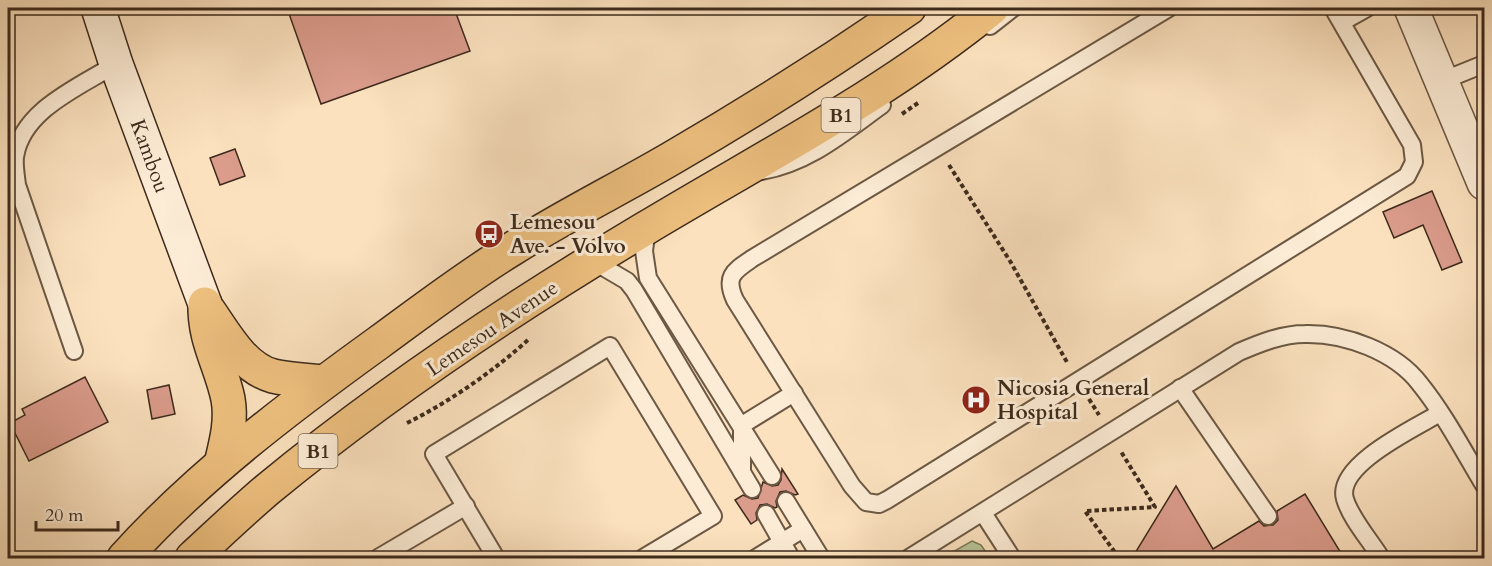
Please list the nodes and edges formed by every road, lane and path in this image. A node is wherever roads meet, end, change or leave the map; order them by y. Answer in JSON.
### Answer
{"nodes":[{"id":1,"x":98,"y":8,"type":"edge"},
{"id":2,"x":909,"y":8,"type":"edge"},
{"id":3,"x":992,"y":8,"type":"edge"},
{"id":4,"x":1013,"y":8,"type":"edge"},
{"id":5,"x":1169,"y":8,"type":"edge"},
{"id":6,"x":1367,"y":8,"type":"edge"},
{"id":7,"x":1411,"y":8,"type":"edge"},
{"id":8,"x":1337,"y":15,"type":"edge"},
{"id":9,"x":116,"y":64,"type":"junction"},
{"id":10,"x":1485,"y":64,"type":"edge"},
{"id":11,"x":1442,"y":81,"type":"junction"},
{"id":12,"x":738,"y":176,"type":"junction"},
{"id":13,"x":1485,"y":183,"type":"edge"},
{"id":14,"x":647,"y":227,"type":"junction"},
{"id":15,"x":592,"y":261,"type":"junction"},
{"id":16,"x":204,"y":304,"type":"junction"},
{"id":17,"x":74,"y":351,"type":"dead end"},
{"id":18,"x":324,"y":382,"type":"junction"},
{"id":19,"x":1180,"y":388,"type":"junction"},
{"id":20,"x":794,"y":393,"type":"junction"},
{"id":21,"x":1440,"y":413,"type":"junction"},
{"id":22,"x":742,"y":425,"type":"junction"},
{"id":23,"x":221,"y":464,"type":"junction"},
{"id":24,"x":742,"y":471,"type":"junction"},
{"id":25,"x":772,"y":476,"type":"dead end"},
{"id":26,"x":1485,"y":485,"type":"edge"},
{"id":27,"x":752,"y":489,"type":"dead end"},
{"id":28,"x":786,"y":501,"type":"dead end"},
{"id":29,"x":466,"y":506,"type":"junction"},
{"id":30,"x":983,"y":513,"type":"junction"},
{"id":31,"x":766,"y":514,"type":"dead end"},
{"id":32,"x":1268,"y":516,"type":"dead end"},
{"id":33,"x":803,"y":529,"type":"junction"},
{"id":34,"x":783,"y":543,"type":"junction"},
{"id":35,"x":124,"y":558,"type":"edge"},
{"id":36,"x":192,"y":558,"type":"edge"},
{"id":37,"x":378,"y":558,"type":"edge"},
{"id":38,"x":496,"y":558,"type":"edge"},
{"id":39,"x":643,"y":558,"type":"edge"},
{"id":40,"x":756,"y":558,"type":"edge"},
{"id":41,"x":791,"y":558,"type":"edge"},
{"id":42,"x":821,"y":558,"type":"edge"},
{"id":43,"x":909,"y":558,"type":"edge"},
{"id":44,"x":1012,"y":558,"type":"edge"},
{"id":45,"x":1382,"y":558,"type":"edge"}],
"edges":[{"from":1,"to":9,"type":"street","name":"Kambou"},
{"from":2,"to":18,"type":"main road","number":"B1"},
{"from":3,"to":12,"type":"main road","name":"Lemesou Avenue","number":"B1"},
{"from":4,"to":12,"type":"lane"},
{"from":5,"to":20,"type":"lane"},
{"from":6,"to":8,"type":"lane"},
{"from":7,"to":11,"type":"street"},
{"from":8,"to":20,"type":"lane"},
{"from":9,"to":16,"type":"street","name":"Kambou"},
{"from":9,"to":17,"type":"lane"},
{"from":10,"to":11,"type":"lane"},
{"from":11,"to":13,"type":"street"},
{"from":12,"to":14,"type":"main road","name":"Lemesou Avenue","number":"B1"},
{"from":14,"to":15,"type":"main road","name":"Lemesou Avenue","number":"B1"},
{"from":14,"to":22,"type":"lane"},
{"from":15,"to":24,"type":"lane"},
{"from":15,"to":36,"type":"main road","name":"Lemesou Avenue","number":"B1"},
{"from":16,"to":18,"type":"main road"},
{"from":16,"to":23,"type":"main road"},
{"from":18,"to":23,"type":"main road","number":"B1"},
{"from":19,"to":21,"type":"lane"},
{"from":19,"to":30,"type":"lane"},
{"from":19,"to":32,"type":"lane"},
{"from":20,"to":22,"type":"lane"},
{"from":21,"to":26,"type":"lane"},
{"from":21,"to":45,"type":"lane"},
{"from":22,"to":24,"type":"lane"},
{"from":22,"to":25,"type":"lane"},
{"from":23,"to":35,"type":"main road","number":"B1"},
{"from":24,"to":27,"type":"lane"},
{"from":28,"to":33,"type":"lane"},
{"from":29,"to":37,"type":"lane"},
{"from":29,"to":38,"type":"lane"},
{"from":29,"to":39,"type":"lane"},
{"from":30,"to":43,"type":"lane"},
{"from":30,"to":44,"type":"lane"},
{"from":31,"to":34,"type":"lane"},
{"from":33,"to":34,"type":"lane"},
{"from":33,"to":42,"type":"lane"},
{"from":34,"to":40,"type":"lane"},
{"from":34,"to":41,"type":"lane"}]}
